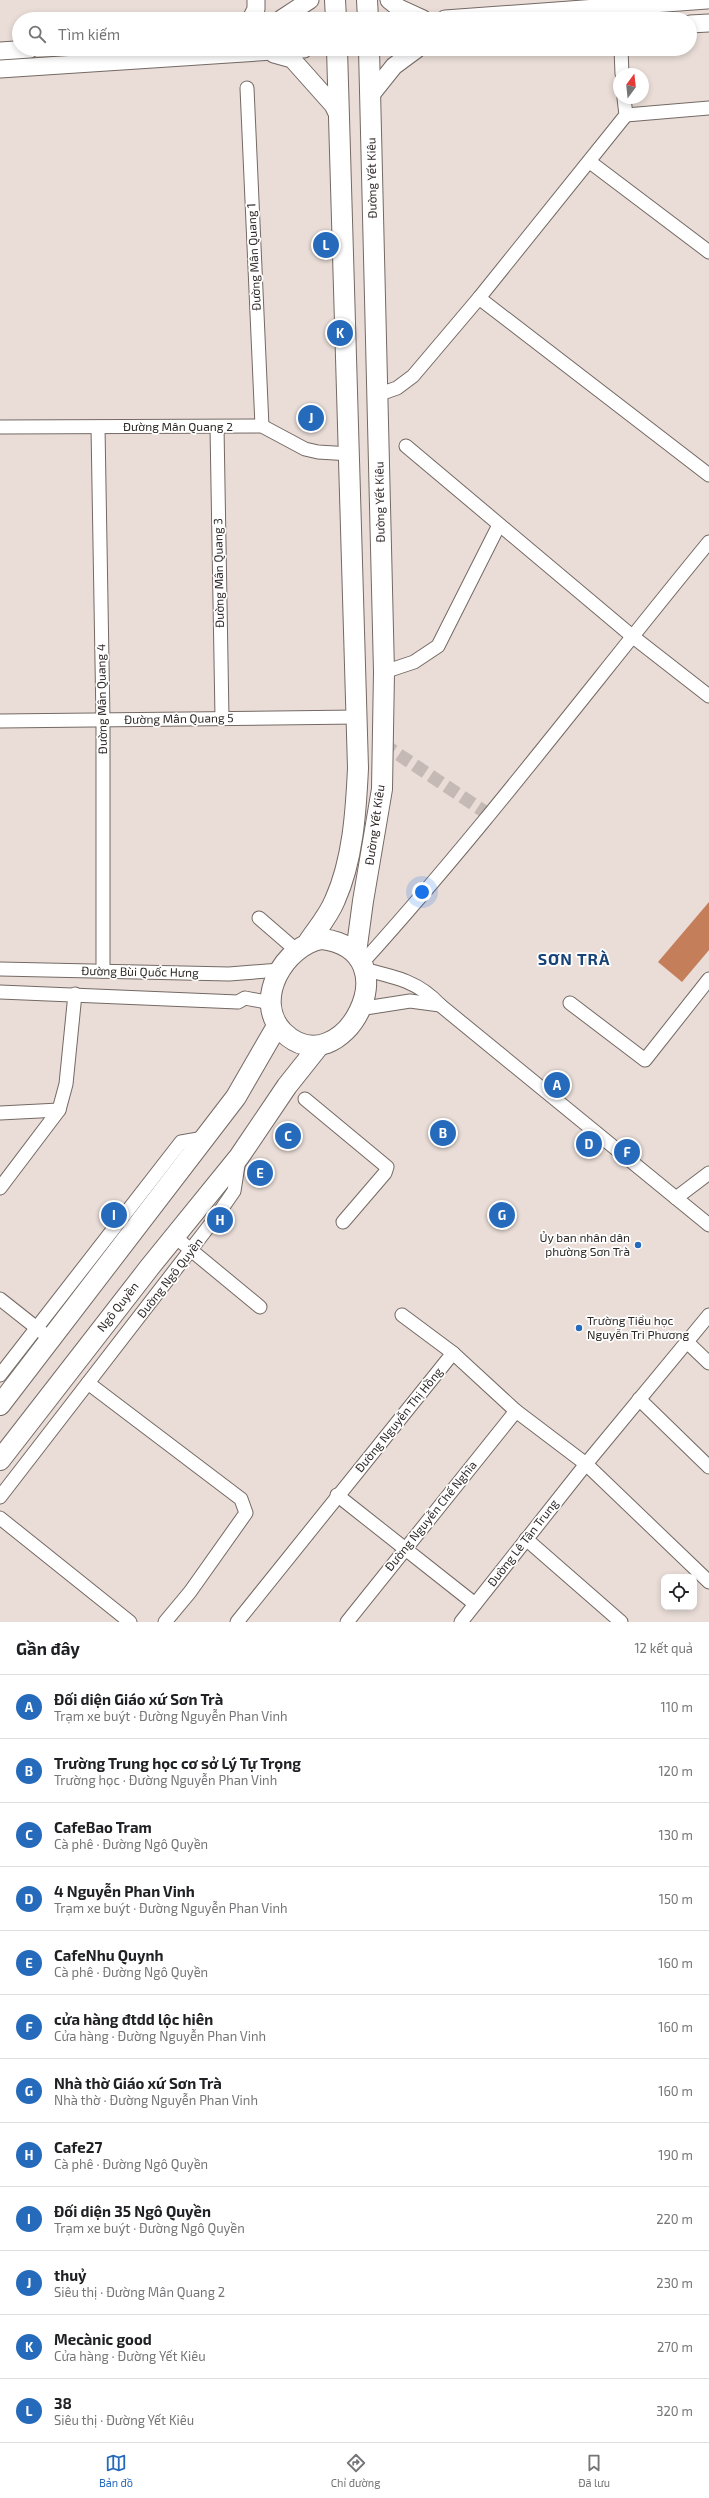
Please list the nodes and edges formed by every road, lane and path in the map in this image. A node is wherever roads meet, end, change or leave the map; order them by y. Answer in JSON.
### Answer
{"nodes":[{"id":1,"x":256,"y":0,"type":"edge"},
{"id":2,"x":310,"y":0,"type":"edge"},
{"id":3,"x":335,"y":0,"type":"edge"},
{"id":4,"x":367,"y":0,"type":"edge"},
{"id":5,"x":389,"y":0,"type":"edge"},
{"id":6,"x":707,"y":0,"type":"edge"},
{"id":7,"x":594,"y":5,"type":"edge"},
{"id":8,"x":254,"y":12,"type":"edge"},
{"id":9,"x":292,"y":12,"type":"edge"},
{"id":10,"x":336,"y":12,"type":"edge"},
{"id":11,"x":368,"y":12,"type":"edge"},
{"id":12,"x":407,"y":12,"type":"edge"},
{"id":13,"x":520,"y":12,"type":"edge"},
{"id":14,"x":709,"y":23,"type":"edge"},
{"id":15,"x":697,"y":24,"type":"edge"},
{"id":16,"x":12,"y":50,"type":"edge"},
{"id":17,"x":0,"y":51,"type":"edge"},
{"id":18,"x":190,"y":56,"type":"edge"},
{"id":19,"x":281,"y":56,"type":"edge"},
{"id":20,"x":337,"y":56,"type":"edge"},
{"id":21,"x":369,"y":56,"type":"edge"},
{"id":22,"x":408,"y":56,"type":"edge"},
{"id":23,"x":621,"y":56,"type":"edge"},
{"id":24,"x":622,"y":68,"type":"edge"},
{"id":25,"x":0,"y":69,"type":"edge"},
{"id":26,"x":247,"y":88,"type":"dead end"},
{"id":27,"x":370,"y":96,"type":"junction"},
{"id":28,"x":625,"y":104,"type":"edge"},
{"id":29,"x":709,"y":108,"type":"edge"},
{"id":30,"x":626,"y":116,"type":"junction"},
{"id":31,"x":339,"y":118,"type":"junction"},
{"id":32,"x":590,"y":162,"type":"junction"},
{"id":33,"x":709,"y":252,"type":"edge"},
{"id":34,"x":480,"y":298,"type":"junction"},
{"id":35,"x":377,"y":395,"type":"junction"},
{"id":36,"x":262,"y":426,"type":"junction"},
{"id":37,"x":0,"y":427,"type":"edge"},
{"id":38,"x":98,"y":427,"type":"junction"},
{"id":39,"x":217,"y":427,"type":"junction"},
{"id":40,"x":406,"y":446,"type":"dead end"},
{"id":41,"x":350,"y":454,"type":"junction"},
{"id":42,"x":709,"y":475,"type":"edge"},
{"id":43,"x":499,"y":525,"type":"junction"},
{"id":44,"x":709,"y":542,"type":"edge"},
{"id":45,"x":632,"y":636,"type":"junction"},
{"id":46,"x":384,"y":672,"type":"junction"},
{"id":47,"x":709,"y":696,"type":"edge"},
{"id":48,"x":358,"y":717,"type":"junction"},
{"id":49,"x":222,"y":718,"type":"junction"},
{"id":50,"x":103,"y":720,"type":"junction"},
{"id":51,"x":0,"y":721,"type":"edge"},
{"id":52,"x":259,"y":918,"type":"dead end"},
{"id":53,"x":302,"y":946,"type":"junction"},
{"id":54,"x":362,"y":962,"type":"junction"},
{"id":55,"x":0,"y":969,"type":"edge"},
{"id":56,"x":280,"y":970,"type":"junction"},
{"id":57,"x":103,"y":971,"type":"junction"},
{"id":58,"x":709,"y":979,"type":"edge"},
{"id":59,"x":0,"y":992,"type":"edge"},
{"id":60,"x":75,"y":994,"type":"junction"},
{"id":61,"x":271,"y":1003,"type":"junction"},
{"id":62,"x":570,"y":1003,"type":"dead end"},
{"id":63,"x":440,"y":1005,"type":"junction"},
{"id":64,"x":359,"y":1008,"type":"junction"},
{"id":65,"x":277,"y":1026,"type":"junction"},
{"id":66,"x":318,"y":1047,"type":"junction"},
{"id":67,"x":305,"y":1099,"type":"dead end"},
{"id":68,"x":58,"y":1110,"type":"junction"},
{"id":69,"x":0,"y":1113,"type":"edge"},
{"id":70,"x":204,"y":1138,"type":"junction"},
{"id":71,"x":240,"y":1157,"type":"junction"},
{"id":72,"x":709,"y":1173,"type":"edge"},
{"id":73,"x":0,"y":1188,"type":"edge"},
{"id":74,"x":676,"y":1198,"type":"junction"},
{"id":75,"x":343,"y":1222,"type":"dead end"},
{"id":76,"x":709,"y":1225,"type":"edge"},
{"id":77,"x":174,"y":1236,"type":"junction"},
{"id":78,"x":191,"y":1251,"type":"junction"},
{"id":79,"x":0,"y":1300,"type":"edge"},
{"id":80,"x":260,"y":1307,"type":"dead end"},
{"id":81,"x":402,"y":1315,"type":"dead end"},
{"id":82,"x":709,"y":1315,"type":"edge"},
{"id":83,"x":36,"y":1328,"type":"junction"},
{"id":84,"x":51,"y":1340,"type":"junction"},
{"id":85,"x":687,"y":1342,"type":"junction"},
{"id":86,"x":453,"y":1353,"type":"junction"},
{"id":87,"x":709,"y":1363,"type":"edge"},
{"id":88,"x":0,"y":1375,"type":"edge"},
{"id":89,"x":88,"y":1383,"type":"junction"},
{"id":90,"x":639,"y":1399,"type":"junction"},
{"id":91,"x":0,"y":1405,"type":"edge"},
{"id":92,"x":516,"y":1411,"type":"junction"},
{"id":93,"x":0,"y":1460,"type":"edge"},
{"id":94,"x":586,"y":1464,"type":"junction"},
{"id":95,"x":709,"y":1467,"type":"edge"},
{"id":96,"x":337,"y":1495,"type":"junction"},
{"id":97,"x":0,"y":1497,"type":"edge"},
{"id":98,"x":0,"y":1518,"type":"edge"},
{"id":99,"x":526,"y":1539,"type":"junction"},
{"id":100,"x":404,"y":1549,"type":"junction"},
{"id":101,"x":709,"y":1582,"type":"edge"},
{"id":102,"x":475,"y":1604,"type":"junction"},
{"id":103,"x":130,"y":1622,"type":"edge"},
{"id":104,"x":165,"y":1622,"type":"edge"},
{"id":105,"x":237,"y":1622,"type":"edge"},
{"id":106,"x":348,"y":1622,"type":"edge"},
{"id":107,"x":461,"y":1622,"type":"edge"},
{"id":108,"x":621,"y":1622,"type":"edge"}],
"edges":[{"from":1,"to":8,"type":"main road"},
{"from":2,"to":9,"type":"main road"},
{"from":3,"to":10,"type":"highway"},
{"from":4,"to":11,"type":"highway"},
{"from":5,"to":12,"type":"main road"},
{"from":6,"to":7,"type":"main road"},
{"from":7,"to":13,"type":"main road"},
{"from":14,"to":15,"type":"main road"},
{"from":16,"to":17,"type":"main road"},
{"from":18,"to":25,"type":"main road"},
{"from":19,"to":31,"type":"main road"},
{"from":20,"to":31,"type":"highway","name":"Đường Yết Kiêu"},
{"from":21,"to":27,"type":"highway","name":"Đường Yết Kiêu"},
{"from":22,"to":27,"type":"main road"},
{"from":23,"to":24,"type":"street"},
{"from":26,"to":36,"type":"street","name":"Đường Mân Quang 1"},
{"from":27,"to":35,"type":"highway","name":"Đường Yết Kiêu"},
{"from":28,"to":30,"type":"street"},
{"from":29,"to":30,"type":"street"},
{"from":30,"to":32,"type":"street"},
{"from":31,"to":41,"type":"highway","name":"Đường Yết Kiêu"},
{"from":32,"to":33,"type":"street"},
{"from":32,"to":34,"type":"street"},
{"from":34,"to":35,"type":"street"},
{"from":34,"to":42,"type":"street"},
{"from":35,"to":46,"type":"highway","name":"Đường Yết Kiêu"},
{"from":36,"to":39,"type":"street","name":"Đường Mân Quang 2"},
{"from":36,"to":41,"type":"street","name":"Đường Mân Quang 2"},
{"from":37,"to":38,"type":"street","name":"Đường Mân Quang 2"},
{"from":38,"to":39,"type":"street","name":"Đường Mân Quang 2"},
{"from":38,"to":50,"type":"street","name":"Đường Mân Quang 4"},
{"from":39,"to":49,"type":"street","name":"Đường Mân Quang 3"},
{"from":40,"to":43,"type":"street"},
{"from":41,"to":48,"type":"highway","name":"Đường Yết Kiêu"},
{"from":43,"to":45,"type":"street"},
{"from":43,"to":46,"type":"street"},
{"from":44,"to":45,"type":"street"},
{"from":45,"to":47,"type":"street"},
{"from":45,"to":54,"type":"street"},
{"from":46,"to":54,"type":"highway","name":"Đường Yết Kiêu"},
{"from":48,"to":49,"type":"street","name":"Đường Mân Quang 5"},
{"from":48,"to":53,"type":"highway","name":"Đường Yết Kiêu"},
{"from":49,"to":50,"type":"street","name":"Đường Mân Quang 5"},
{"from":50,"to":51,"type":"street","name":"Đường Mân Quang 5"},
{"from":50,"to":57,"type":"street","name":"Đường Mân Quang 4"},
{"from":52,"to":53,"type":"street"},
{"from":53,"to":54,"type":"highway"},
{"from":53,"to":56,"type":"highway"},
{"from":54,"to":63,"type":"street"},
{"from":54,"to":64,"type":"highway"},
{"from":55,"to":57,"type":"street","name":"Đường Bùi Quốc Hưng"},
{"from":56,"to":57,"type":"street","name":"Đường Bùi Quốc Hưng"},
{"from":56,"to":61,"type":"highway"},
{"from":58,"to":62,"type":"street"},
{"from":59,"to":60,"type":"street","name":"Đường Bùi Quốc Hưng"},
{"from":60,"to":61,"type":"street","name":"Đường Bùi Quốc Hưng"},
{"from":60,"to":68,"type":"street"},
{"from":61,"to":65,"type":"highway"},
{"from":63,"to":64,"type":"street"},
{"from":63,"to":74,"type":"street"},
{"from":64,"to":66,"type":"highway"},
{"from":65,"to":66,"type":"highway"},
{"from":65,"to":70,"type":"highway"},
{"from":66,"to":71,"type":"highway","name":"Đường Ngô Quyền"},
{"from":67,"to":75,"type":"street"},
{"from":68,"to":69,"type":"street"},
{"from":68,"to":73,"type":"street"},
{"from":70,"to":83,"type":"street"},
{"from":70,"to":84,"type":"highway"},
{"from":71,"to":77,"type":"highway","name":"Ngô Quyền"},
{"from":71,"to":78,"type":"street","name":"Đường Ngô Quyền"},
{"from":72,"to":74,"type":"street"},
{"from":74,"to":76,"type":"street"},
{"from":77,"to":78,"type":"street"},
{"from":77,"to":93,"type":"highway","name":"Ngô Quyền"},
{"from":78,"to":80,"type":"street"},
{"from":78,"to":89,"type":"street","name":"Đường Ngô Quyền"},
{"from":79,"to":83,"type":"street"},
{"from":81,"to":86,"type":"street"},
{"from":82,"to":85,"type":"street","name":"Đường Lê Tân Trung"},
{"from":83,"to":84,"type":"street"},
{"from":83,"to":88,"type":"street"},
{"from":84,"to":91,"type":"highway"},
{"from":85,"to":87,"type":"street"},
{"from":85,"to":90,"type":"street","name":"Đường Lê Tân Trung"},
{"from":86,"to":92,"type":"street"},
{"from":86,"to":96,"type":"street","name":"Đường Nguyễn Thị Hồng"},
{"from":89,"to":97,"type":"street","name":"Đường Ngô Quyền"},
{"from":89,"to":104,"type":"street"},
{"from":90,"to":94,"type":"street","name":"Đường Lê Tân Trung"},
{"from":90,"to":95,"type":"street"},
{"from":92,"to":94,"type":"street"},
{"from":92,"to":100,"type":"street","name":"Đường Nguyễn Chế Nghĩa"},
{"from":94,"to":99,"type":"street","name":"Đường Lê Tân Trung"},
{"from":94,"to":101,"type":"street"},
{"from":96,"to":100,"type":"street"},
{"from":96,"to":105,"type":"street","name":"Đường Nguyễn Thị Hồng"},
{"from":98,"to":103,"type":"street"},
{"from":99,"to":102,"type":"street","name":"Đường Lê Tân Trung"},
{"from":99,"to":108,"type":"street"},
{"from":100,"to":102,"type":"street"},
{"from":100,"to":106,"type":"street","name":"Đường Nguyễn Chế Nghĩa"},
{"from":102,"to":107,"type":"street","name":"Đường Lê Tân Trung"}]}
